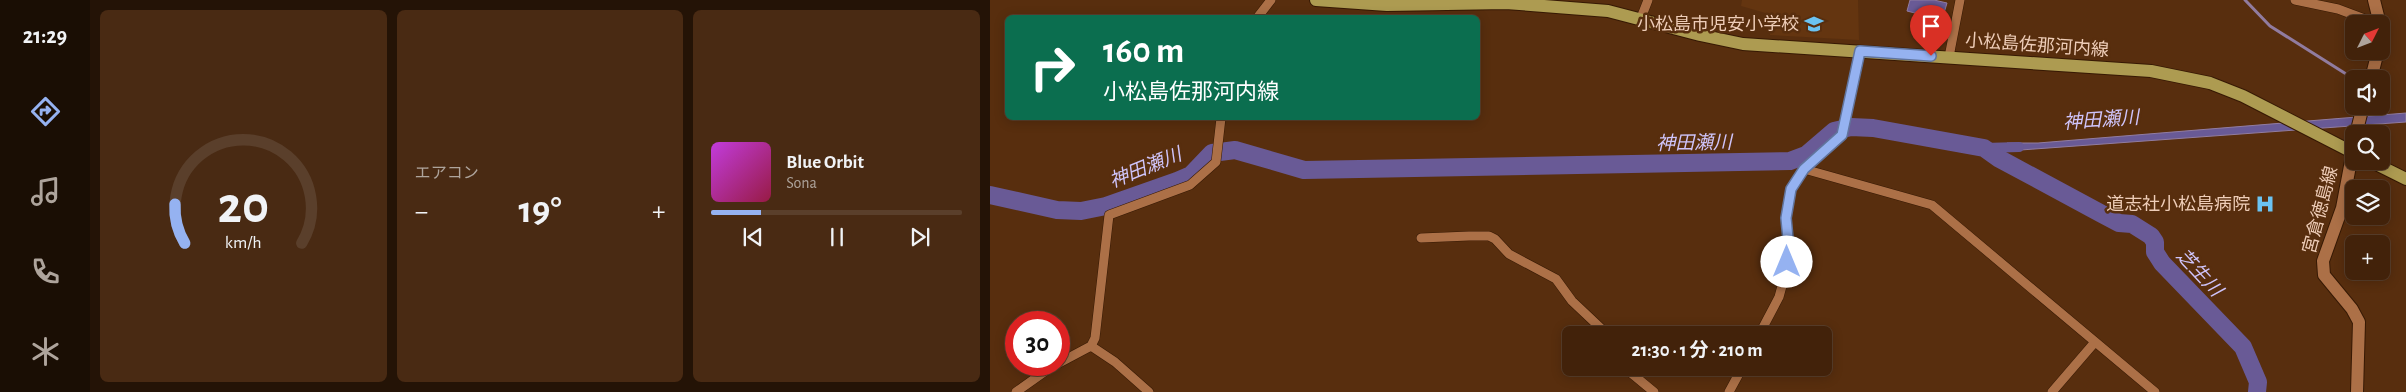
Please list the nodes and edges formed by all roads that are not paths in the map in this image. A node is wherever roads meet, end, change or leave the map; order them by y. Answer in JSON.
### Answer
{"nodes":[{"id":1,"x":1271,"y":0,"type":"edge"},
{"id":2,"x":1316,"y":0,"type":"edge"},
{"id":3,"x":1648,"y":0,"type":"edge"},
{"id":4,"x":1960,"y":0,"type":"edge"},
{"id":5,"x":2295,"y":0,"type":"edge"},
{"id":6,"x":2374,"y":0,"type":"edge"},
{"id":7,"x":1259,"y":15,"type":"edge"},
{"id":8,"x":2354,"y":15,"type":"edge"},
{"id":9,"x":2377,"y":15,"type":"edge"},
{"id":10,"x":1641,"y":18,"type":"junction"},
{"id":11,"x":1860,"y":51,"type":"junction"},
{"id":12,"x":1949,"y":57,"type":"junction"},
{"id":13,"x":1221,"y":120,"type":"edge"},
{"id":14,"x":2345,"y":146,"type":"edge"},
{"id":15,"x":1804,"y":169,"type":"junction"},
{"id":16,"x":2349,"y":170,"type":"edge"},
{"id":17,"x":2388,"y":170,"type":"edge"},
{"id":18,"x":2406,"y":179,"type":"edge"},
{"id":19,"x":1421,"y":238,"type":"dead end"},
{"id":20,"x":1598,"y":326,"type":"edge"},
{"id":21,"x":1764,"y":326,"type":"edge"},
{"id":22,"x":2094,"y":342,"type":"junction"},
{"id":23,"x":1091,"y":346,"type":"junction"},
{"id":24,"x":1070,"y":357,"type":"edge"},
{"id":25,"x":1039,"y":376,"type":"edge"},
{"id":26,"x":1635,"y":376,"type":"edge"},
{"id":27,"x":1738,"y":376,"type":"edge"},
{"id":28,"x":1016,"y":392,"type":"edge"},
{"id":29,"x":1149,"y":392,"type":"edge"},
{"id":30,"x":1654,"y":392,"type":"edge"},
{"id":31,"x":1729,"y":392,"type":"edge"},
{"id":32,"x":2052,"y":392,"type":"edge"},
{"id":33,"x":2154,"y":392,"type":"edge"},
{"id":34,"x":2357,"y":392,"type":"edge"}],
"edges":[{"from":1,"to":7,"type":"street"},
{"from":2,"to":10,"type":"main road","name":"小松島佐那河内線"},
{"from":3,"to":10,"type":"street"},
{"from":4,"to":12,"type":"street"},
{"from":5,"to":8,"type":"street"},
{"from":6,"to":9,"type":"main road"},
{"from":10,"to":11,"type":"main road","name":"小松島佐那河内線"},
{"from":11,"to":12,"type":"main road","name":"小松島佐那河内線"},
{"from":11,"to":15,"type":"street"},
{"from":12,"to":14,"type":"main road","name":"小松島佐那河内線"},
{"from":13,"to":23,"type":"street"},
{"from":15,"to":21,"type":"street"},
{"from":15,"to":22,"type":"street"},
{"from":16,"to":34,"type":"main road","name":"宮倉徳島線"},
{"from":17,"to":18,"type":"main road"},
{"from":19,"to":20,"type":"street"},
{"from":22,"to":32,"type":"street"},
{"from":22,"to":33,"type":"street"},
{"from":23,"to":24,"type":"street"},
{"from":23,"to":29,"type":"street"},
{"from":25,"to":28,"type":"street"},
{"from":26,"to":30,"type":"street"},
{"from":27,"to":31,"type":"street"}]}
